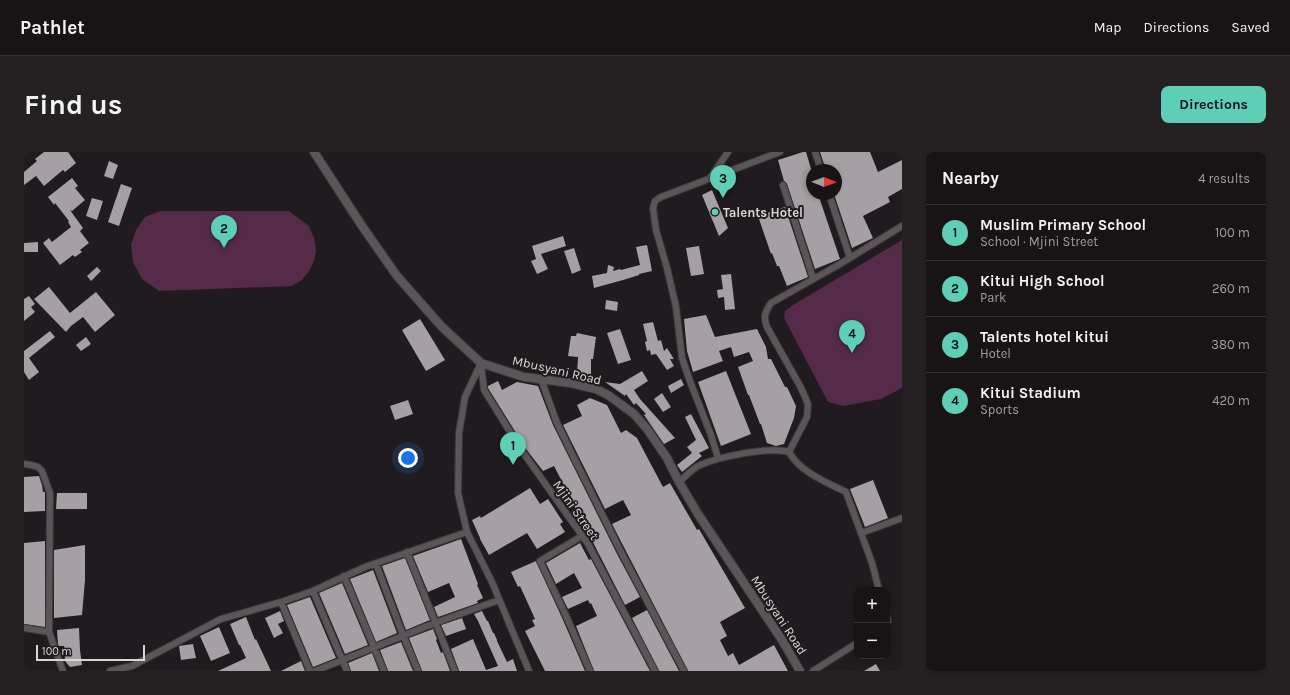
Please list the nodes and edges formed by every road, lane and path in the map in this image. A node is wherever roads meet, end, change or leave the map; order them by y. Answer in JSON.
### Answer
{"nodes":[{"id":1,"x":314,"y":152,"type":"edge"},
{"id":2,"x":728,"y":152,"type":"edge"},
{"id":3,"x":780,"y":152,"type":"edge"},
{"id":4,"x":815,"y":152,"type":"edge"},
{"id":5,"x":819,"y":164,"type":"edge"},
{"id":6,"x":710,"y":178,"type":"junction"},
{"id":7,"x":782,"y":185,"type":"dead end"},
{"id":8,"x":831,"y":200,"type":"edge"},
{"id":9,"x":902,"y":226,"type":"edge"},
{"id":10,"x":850,"y":258,"type":"junction"},
{"id":11,"x":813,"y":278,"type":"junction"},
{"id":12,"x":481,"y":363,"type":"junction"},
{"id":13,"x":541,"y":380,"type":"junction"},
{"id":14,"x":789,"y":452,"type":"junction"},
{"id":15,"x":718,"y":458,"type":"junction"},
{"id":16,"x":24,"y":464,"type":"edge"},
{"id":17,"x":679,"y":482,"type":"junction"},
{"id":18,"x":902,"y":518,"type":"edge"},
{"id":19,"x":467,"y":532,"type":"junction"},
{"id":20,"x":861,"y":533,"type":"junction"},
{"id":21,"x":582,"y":536,"type":"junction"},
{"id":22,"x":407,"y":552,"type":"junction"},
{"id":23,"x":376,"y":564,"type":"junction"},
{"id":24,"x":344,"y":576,"type":"junction"},
{"id":25,"x":878,"y":587,"type":"edge"},
{"id":26,"x":313,"y":591,"type":"junction"},
{"id":27,"x":500,"y":600,"type":"junction"},
{"id":28,"x":280,"y":602,"type":"junction"},
{"id":29,"x":435,"y":623,"type":"junction"},
{"id":30,"x":24,"y":628,"type":"edge"},
{"id":31,"x":49,"y":632,"type":"junction"},
{"id":32,"x":403,"y":635,"type":"junction"},
{"id":33,"x":854,"y":645,"type":"edge"},
{"id":34,"x":374,"y":648,"type":"junction"},
{"id":35,"x":342,"y":660,"type":"junction"},
{"id":36,"x":63,"y":671,"type":"edge"},
{"id":37,"x":110,"y":671,"type":"edge"},
{"id":38,"x":310,"y":671,"type":"edge"},
{"id":39,"x":315,"y":671,"type":"edge"},
{"id":40,"x":347,"y":671,"type":"edge"},
{"id":41,"x":384,"y":671,"type":"edge"},
{"id":42,"x":418,"y":671,"type":"edge"},
{"id":43,"x":454,"y":671,"type":"edge"},
{"id":44,"x":529,"y":671,"type":"edge"},
{"id":45,"x":590,"y":671,"type":"edge"},
{"id":46,"x":655,"y":671,"type":"edge"},
{"id":47,"x":684,"y":671,"type":"edge"},
{"id":48,"x":800,"y":671,"type":"edge"},
{"id":49,"x":813,"y":671,"type":"edge"}],
"edges":[{"from":1,"to":12,"type":"street","name":"Mbusyani Road"},
{"from":2,"to":6,"type":"street"},
{"from":3,"to":6,"type":"street"},
{"from":4,"to":5,"type":"street"},
{"from":6,"to":15,"type":"street"},
{"from":7,"to":11,"type":"street"},
{"from":8,"to":10,"type":"street"},
{"from":9,"to":10,"type":"street"},
{"from":10,"to":11,"type":"street"},
{"from":11,"to":14,"type":"street"},
{"from":12,"to":13,"type":"street","name":"Mbusyani Road"},
{"from":12,"to":19,"type":"street"},
{"from":12,"to":21,"type":"street","name":"Mjini Street"},
{"from":13,"to":17,"type":"street","name":"Mbusyani Road"},
{"from":13,"to":47,"type":"street"},
{"from":14,"to":15,"type":"street"},
{"from":14,"to":20,"type":"street"},
{"from":15,"to":17,"type":"street"},
{"from":16,"to":31,"type":"street"},
{"from":17,"to":48,"type":"street","name":"Mbusyani Road"},
{"from":18,"to":20,"type":"street"},
{"from":19,"to":22,"type":"street"},
{"from":19,"to":27,"type":"street"},
{"from":20,"to":25,"type":"street"},
{"from":21,"to":45,"type":"street"},
{"from":21,"to":46,"type":"street","name":"Mjini Street"},
{"from":22,"to":23,"type":"street"},
{"from":22,"to":29,"type":"street"},
{"from":23,"to":24,"type":"street"},
{"from":23,"to":32,"type":"street"},
{"from":24,"to":26,"type":"street"},
{"from":24,"to":34,"type":"street"},
{"from":26,"to":28,"type":"street"},
{"from":26,"to":35,"type":"street"},
{"from":27,"to":29,"type":"street"},
{"from":27,"to":44,"type":"street"},
{"from":28,"to":37,"type":"street"},
{"from":28,"to":38,"type":"street"},
{"from":29,"to":32,"type":"street"},
{"from":29,"to":43,"type":"street"},
{"from":30,"to":31,"type":"street"},
{"from":31,"to":36,"type":"street"},
{"from":32,"to":34,"type":"street"},
{"from":32,"to":42,"type":"street"},
{"from":33,"to":49,"type":"street"},
{"from":34,"to":35,"type":"street"},
{"from":34,"to":41,"type":"street"},
{"from":35,"to":39,"type":"street"},
{"from":35,"to":40,"type":"street"}]}
